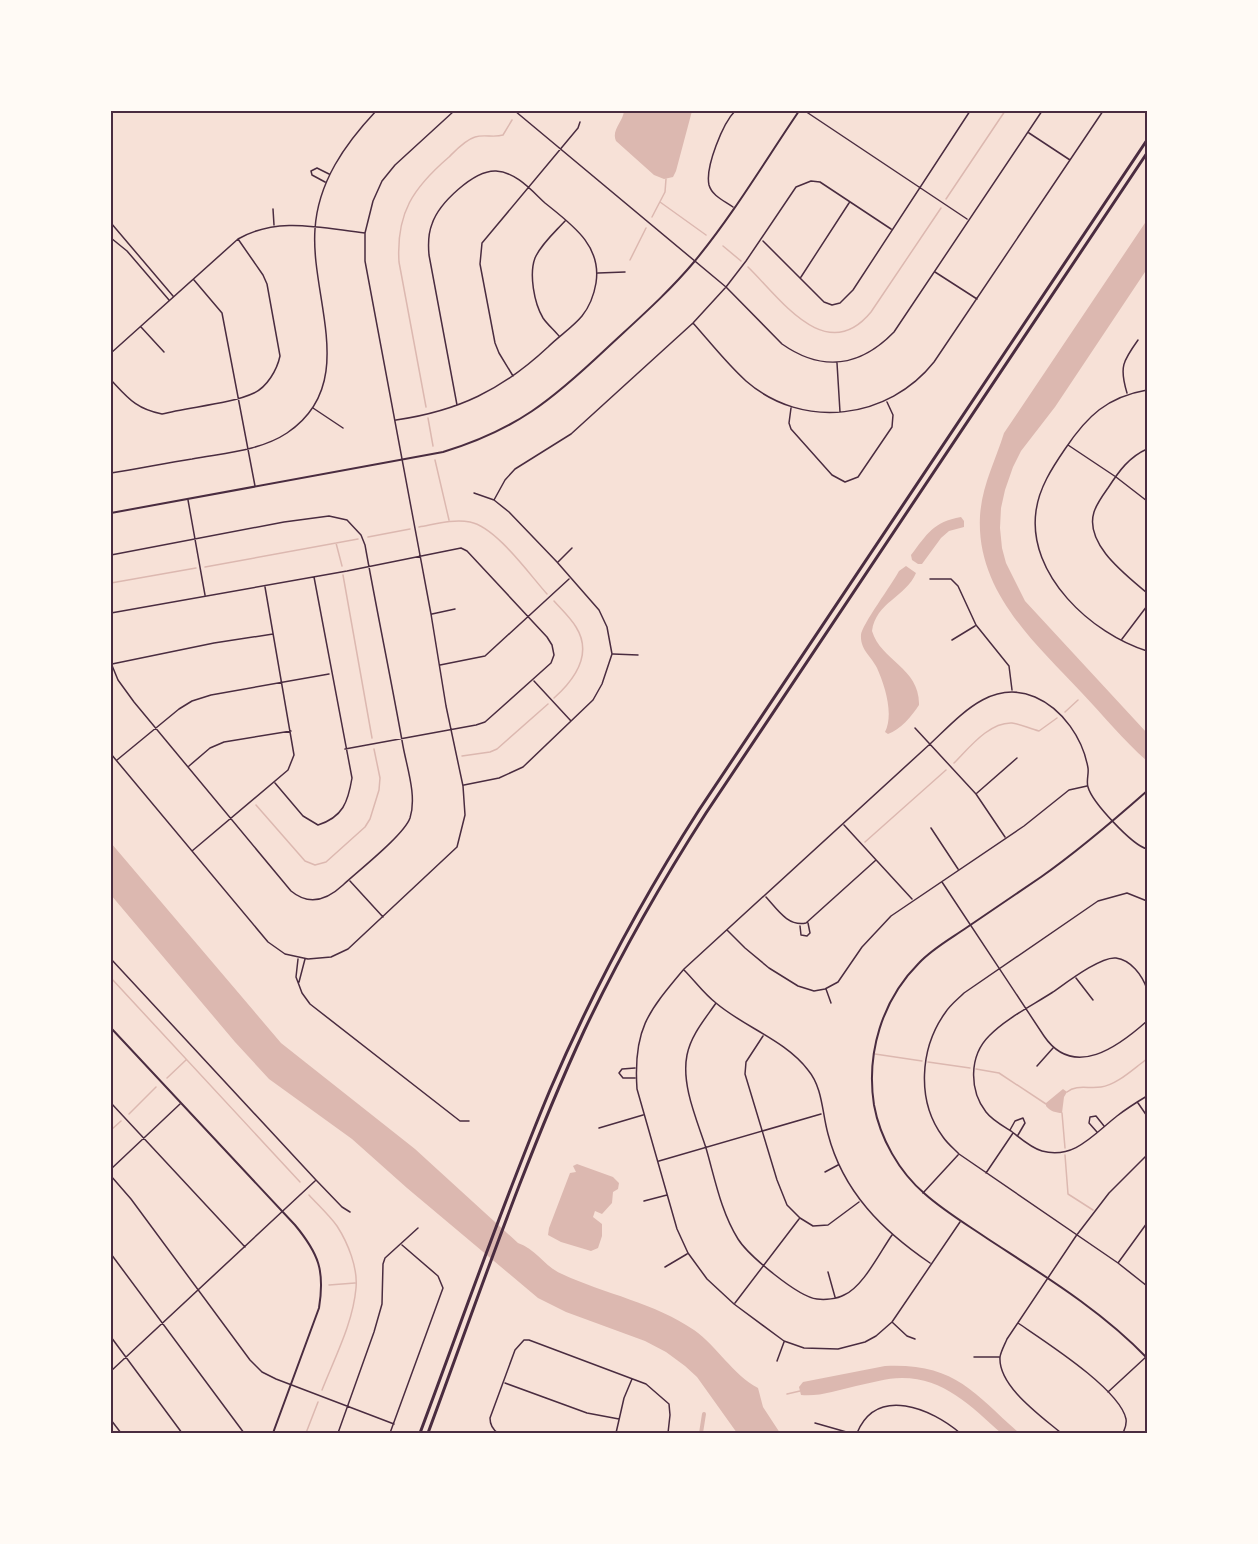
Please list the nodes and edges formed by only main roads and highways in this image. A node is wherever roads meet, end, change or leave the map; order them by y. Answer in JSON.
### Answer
{"nodes":[{"id":1,"x":1147,"y":140,"type":"edge"},
{"id":2,"x":1147,"y":153,"type":"edge"},
{"id":3,"x":420,"y":1433,"type":"edge"},
{"id":4,"x":428,"y":1433,"type":"edge"}],
"edges":[{"from":1,"to":3,"type":"highway"},
{"from":2,"to":4,"type":"highway"}]}
